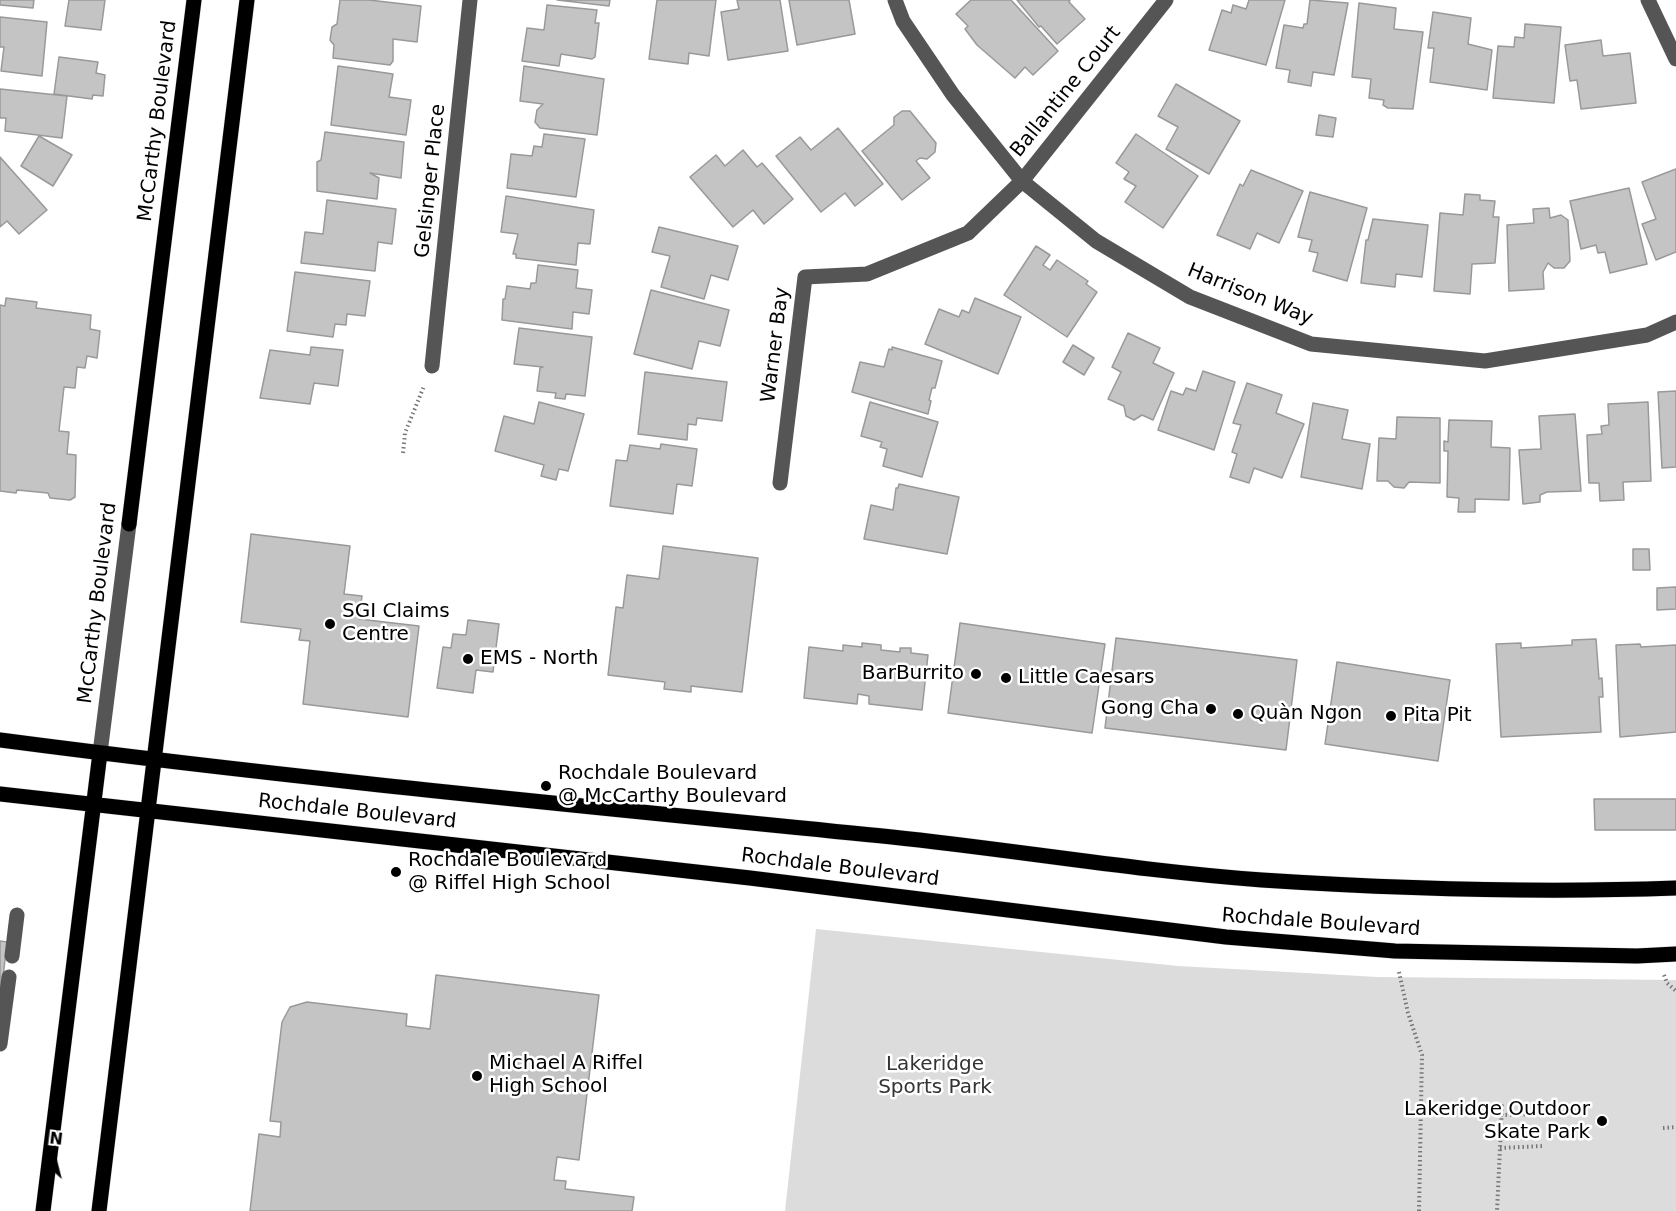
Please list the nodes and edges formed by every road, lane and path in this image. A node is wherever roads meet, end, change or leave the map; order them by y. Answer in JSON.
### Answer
{"nodes":[{"id":1,"x":194,"y":0,"type":"edge"},
{"id":2,"x":247,"y":0,"type":"edge"},
{"id":3,"x":470,"y":0,"type":"edge"},
{"id":4,"x":895,"y":0,"type":"edge"},
{"id":5,"x":1166,"y":0,"type":"edge"},
{"id":6,"x":1648,"y":0,"type":"edge"},
{"id":7,"x":1676,"y":60,"type":"edge"},
{"id":8,"x":1022,"y":181,"type":"junction"},
{"id":9,"x":1676,"y":322,"type":"edge"},
{"id":10,"x":432,"y":366,"type":"joint"},
{"id":11,"x":403,"y":453,"type":"dead end"},
{"id":12,"x":780,"y":483,"type":"dead end"},
{"id":13,"x":129,"y":524,"type":"joint"},
{"id":14,"x":0,"y":740,"type":"edge"},
{"id":15,"x":100,"y":753,"type":"junction"},
{"id":16,"x":155,"y":761,"type":"junction"},
{"id":17,"x":0,"y":794,"type":"edge"},
{"id":18,"x":94,"y":805,"type":"junction"},
{"id":19,"x":149,"y":811,"type":"junction"},
{"id":20,"x":1676,"y":888,"type":"edge"},
{"id":21,"x":17,"y":915,"type":"dead end"},
{"id":22,"x":1395,"y":951,"type":"junction"},
{"id":23,"x":1676,"y":954,"type":"edge"},
{"id":24,"x":12,"y":956,"type":"dead end"},
{"id":25,"x":9,"y":977,"type":"dead end"},
{"id":26,"x":0,"y":1044,"type":"edge"},
{"id":27,"x":1421,"y":1105,"type":"junction"},
{"id":28,"x":1541,"y":1114,"type":"dead end"},
{"id":29,"x":1501,"y":1115,"type":"junction"},
{"id":30,"x":1676,"y":1127,"type":"edge"},
{"id":31,"x":1663,"y":1128,"type":"dead end"},
{"id":32,"x":1544,"y":1146,"type":"dead end"},
{"id":33,"x":1500,"y":1148,"type":"junction"},
{"id":34,"x":43,"y":1211,"type":"edge"},
{"id":35,"x":99,"y":1211,"type":"edge"},
{"id":36,"x":1419,"y":1211,"type":"edge"},
{"id":37,"x":1497,"y":1211,"type":"edge"}],
"edges":[{"from":1,"to":13,"type":"main road","name":"McCarthy Boulevard"},
{"from":2,"to":16,"type":"main road"},
{"from":3,"to":10,"type":"street","name":"Gelsinger Place"},
{"from":4,"to":8,"type":"street","name":"Harrison Way"},
{"from":5,"to":8,"type":"street","name":"Ballantine Court"},
{"from":6,"to":7,"type":"street"},
{"from":8,"to":9,"type":"street","name":"Harrison Way"},
{"from":8,"to":12,"type":"street","name":"Warner Bay"},
{"from":10,"to":11,"type":"path"},
{"from":13,"to":15,"type":"street","name":"McCarthy Boulevard"},
{"from":14,"to":15,"type":"main road","name":"Rochdale Boulevard"},
{"from":15,"to":16,"type":"main road","name":"Rochdale Boulevard"},
{"from":15,"to":18,"type":"main road","name":"McCarthy Boulevard"},
{"from":16,"to":19,"type":"main road"},
{"from":16,"to":20,"type":"main road","name":"Rochdale Boulevard"},
{"from":17,"to":18,"type":"main road","name":"Rochdale Boulevard"},
{"from":18,"to":19,"type":"main road","name":"Rochdale Boulevard"},
{"from":18,"to":34,"type":"main road","name":"McCarthy Boulevard"},
{"from":19,"to":22,"type":"main road","name":"Rochdale Boulevard"},
{"from":19,"to":35,"type":"main road"},
{"from":21,"to":24,"type":"street"},
{"from":22,"to":23,"type":"main road","name":"Rochdale Boulevard"},
{"from":22,"to":27,"type":"path"},
{"from":25,"to":26,"type":"street"},
{"from":27,"to":29,"type":"path"},
{"from":27,"to":36,"type":"path"},
{"from":28,"to":29,"type":"path"},
{"from":29,"to":33,"type":"path"},
{"from":30,"to":31,"type":"path"},
{"from":32,"to":33,"type":"path"},
{"from":33,"to":37,"type":"path"}]}
